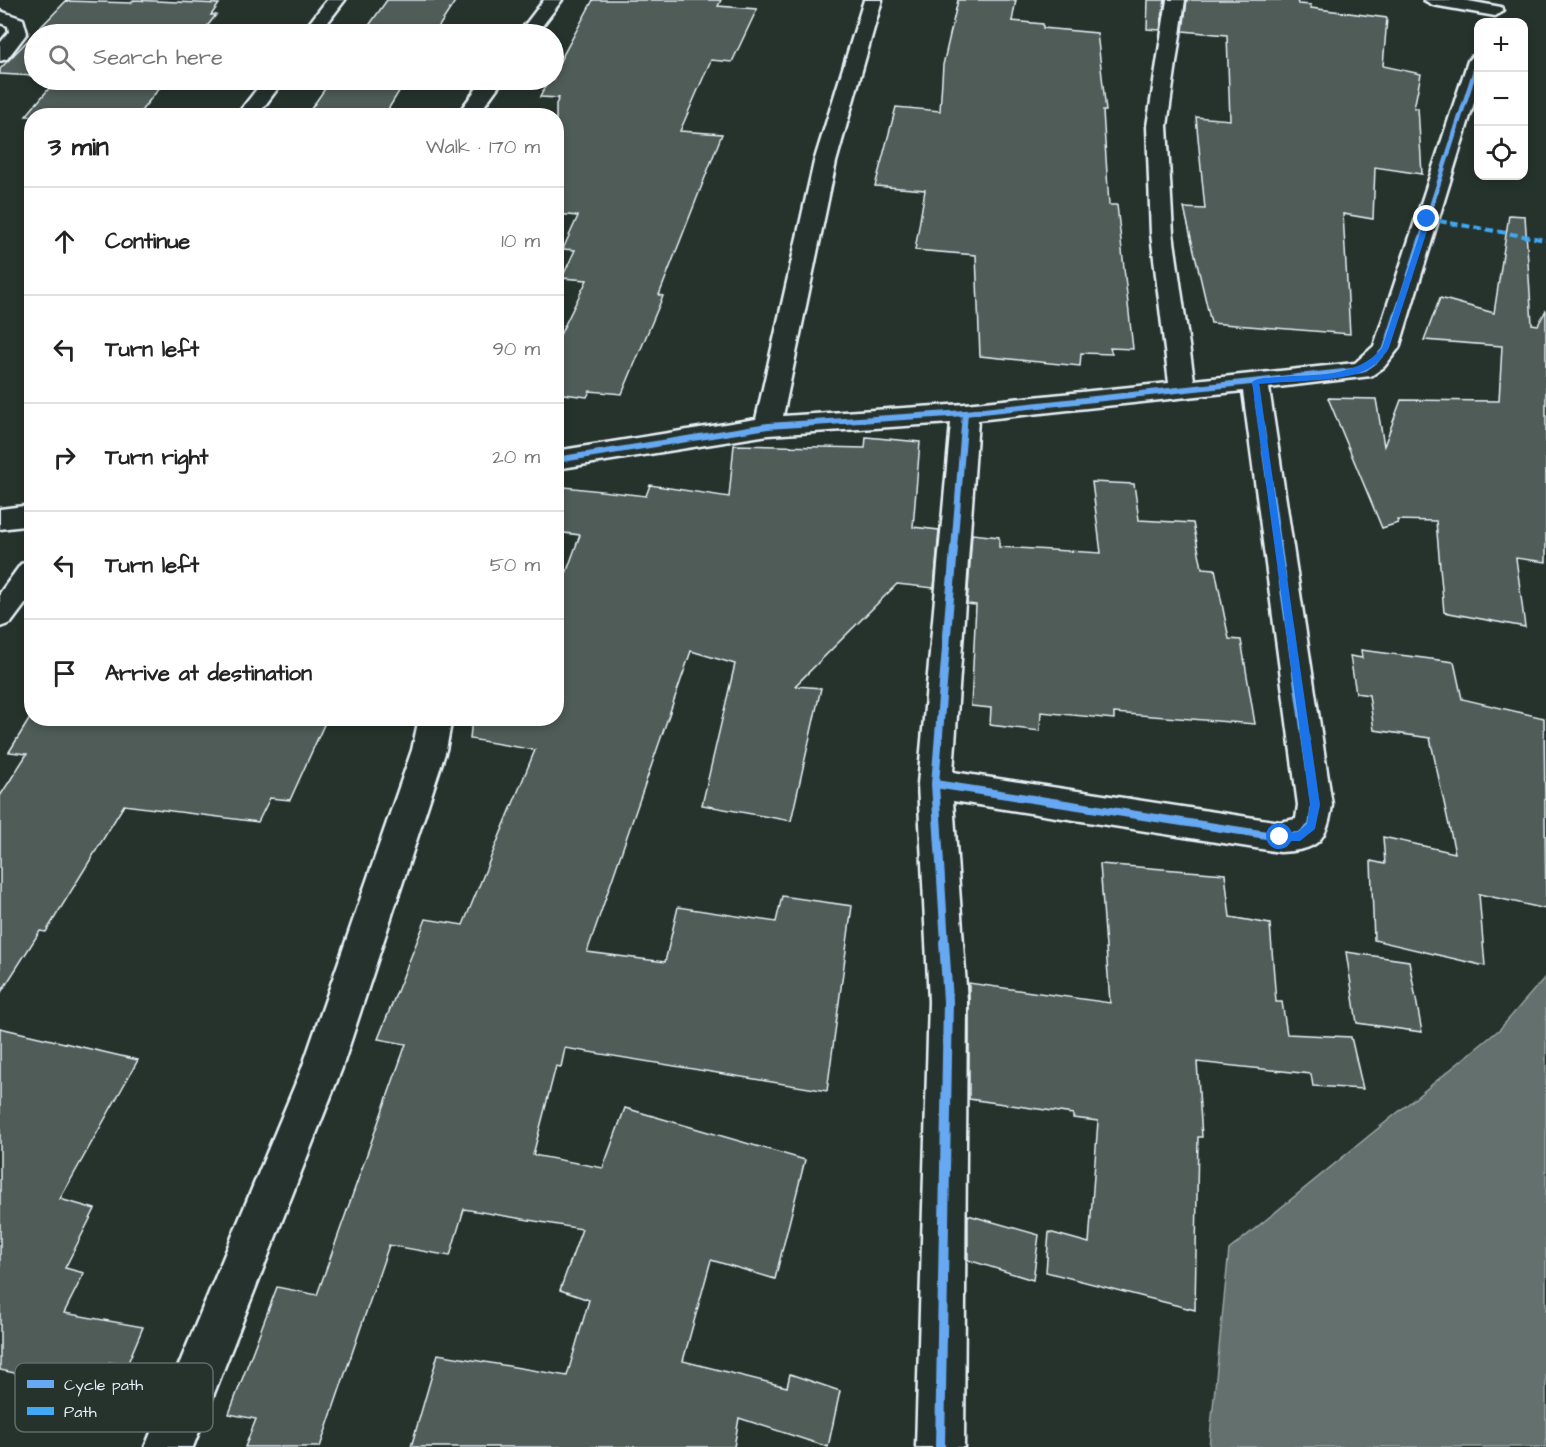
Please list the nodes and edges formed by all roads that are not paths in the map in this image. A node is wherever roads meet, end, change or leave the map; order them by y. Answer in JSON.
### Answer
{"nodes":[{"id":1,"x":336,"y":0,"type":"edge"},
{"id":2,"x":553,"y":0,"type":"edge"},
{"id":3,"x":873,"y":0,"type":"edge"},
{"id":4,"x":1176,"y":0,"type":"edge"},
{"id":5,"x":1440,"y":1,"type":"edge"},
{"id":6,"x":1495,"y":11,"type":"edge"},
{"id":7,"x":0,"y":16,"type":"edge"},
{"id":8,"x":318,"y":24,"type":"edge"},
{"id":9,"x":535,"y":24,"type":"edge"},
{"id":10,"x":0,"y":55,"type":"edge"},
{"id":11,"x":1476,"y":72,"type":"edge"},
{"id":12,"x":266,"y":90,"type":"edge"},
{"id":13,"x":486,"y":90,"type":"edge"},
{"id":14,"x":252,"y":108,"type":"edge"},
{"id":15,"x":472,"y":108,"type":"edge"},
{"id":16,"x":1255,"y":382,"type":"junction"},
{"id":17,"x":1183,"y":391,"type":"junction"},
{"id":18,"x":965,"y":413,"type":"junction"},
{"id":19,"x":768,"y":426,"type":"junction"},
{"id":20,"x":564,"y":459,"type":"edge"},
{"id":21,"x":24,"y":516,"type":"edge"},
{"id":22,"x":0,"y":519,"type":"edge"},
{"id":23,"x":24,"y":583,"type":"edge"},
{"id":24,"x":0,"y":615,"type":"edge"},
{"id":25,"x":434,"y":726,"type":"edge"},
{"id":26,"x":935,"y":784,"type":"junction"},
{"id":27,"x":203,"y":1363,"type":"edge"},
{"id":28,"x":175,"y":1432,"type":"edge"},
{"id":29,"x":169,"y":1447,"type":"edge"},
{"id":30,"x":940,"y":1447,"type":"edge"}],
"edges":[{"from":1,"to":8,"type":"street"},
{"from":2,"to":9,"type":"street"},
{"from":3,"to":19,"type":"street"},
{"from":4,"to":17,"type":"street"},
{"from":5,"to":6,"type":"street"},
{"from":7,"to":10,"type":"street"},
{"from":11,"to":16,"type":"street"},
{"from":12,"to":14,"type":"street"},
{"from":13,"to":15,"type":"street"},
{"from":16,"to":17,"type":"street"},
{"from":16,"to":26,"type":"street"},
{"from":17,"to":18,"type":"street"},
{"from":18,"to":19,"type":"street"},
{"from":18,"to":26,"type":"street"},
{"from":19,"to":20,"type":"street"},
{"from":21,"to":22,"type":"street"},
{"from":23,"to":24,"type":"street"},
{"from":25,"to":27,"type":"street"},
{"from":26,"to":30,"type":"street"},
{"from":28,"to":29,"type":"street"}]}
